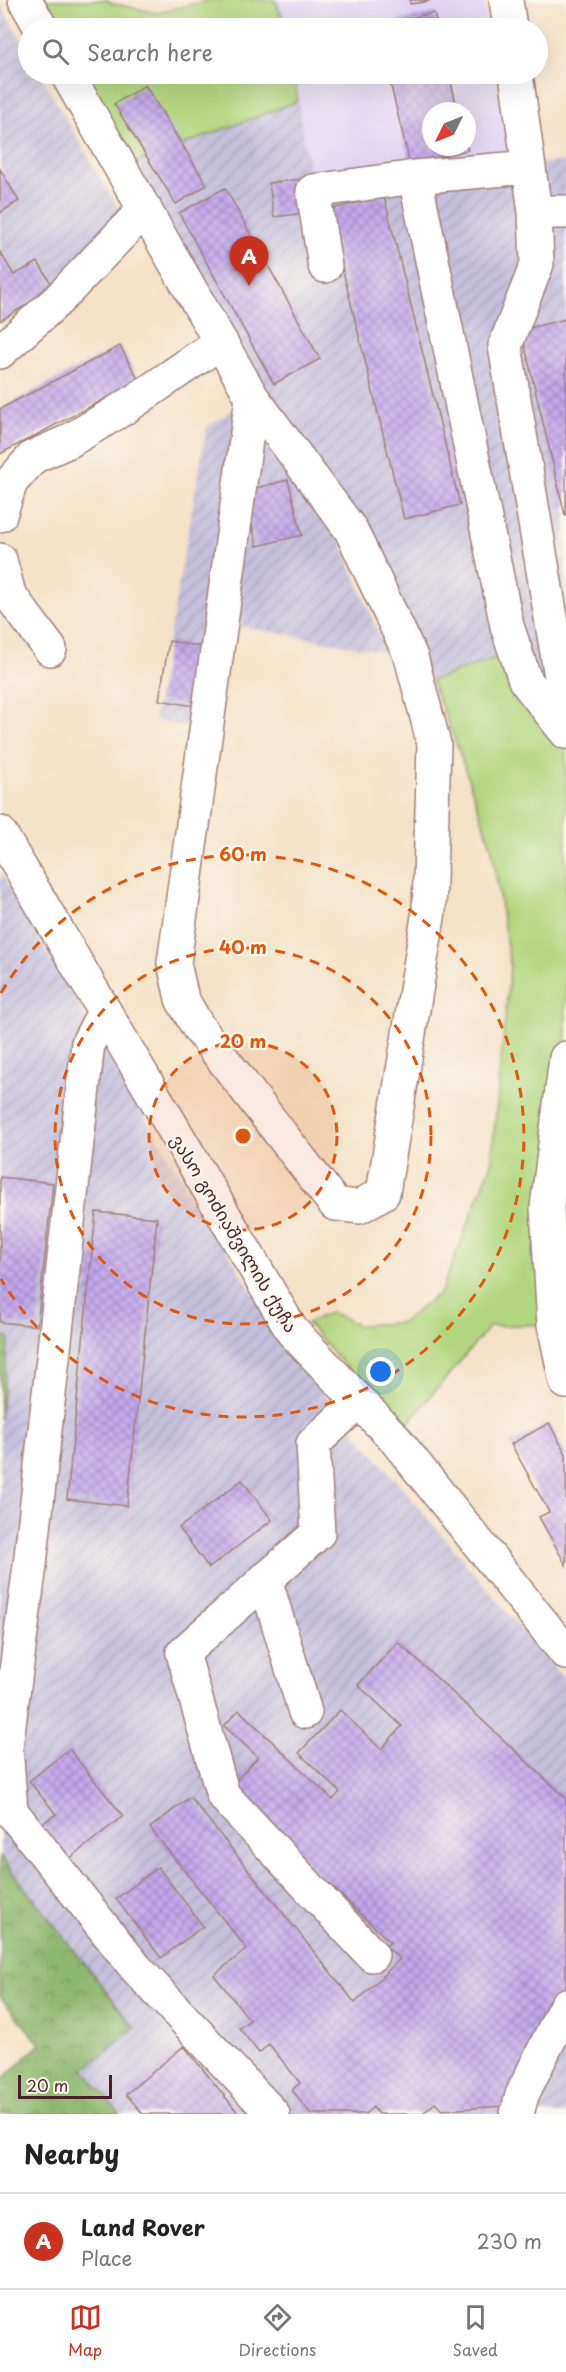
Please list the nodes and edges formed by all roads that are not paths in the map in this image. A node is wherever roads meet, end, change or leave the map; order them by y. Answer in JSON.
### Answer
{"nodes":[{"id":1,"x":25,"y":0,"type":"edge"},
{"id":2,"x":506,"y":0,"type":"edge"},
{"id":3,"x":35,"y":18,"type":"edge"},
{"id":4,"x":509,"y":18,"type":"edge"},
{"id":5,"x":73,"y":84,"type":"edge"},
{"id":6,"x":518,"y":84,"type":"edge"},
{"id":7,"x":530,"y":167,"type":"junction"},
{"id":8,"x":415,"y":177,"type":"junction"},
{"id":9,"x":145,"y":209,"type":"junction"},
{"id":10,"x":551,"y":212,"type":"edge"},
{"id":11,"x":325,"y":266,"type":"dead end"},
{"id":12,"x":221,"y":342,"type":"junction"},
{"id":13,"x":0,"y":352,"type":"edge"},
{"id":14,"x":252,"y":397,"type":"junction"},
{"id":15,"x":0,"y":514,"type":"edge"},
{"id":16,"x":0,"y":560,"type":"edge"},
{"id":17,"x":50,"y":649,"type":"dead end"},
{"id":18,"x":563,"y":716,"type":"edge"},
{"id":19,"x":5,"y":858,"type":"edge"},
{"id":20,"x":104,"y":1012,"type":"junction"},
{"id":21,"x":566,"y":1058,"type":"edge"},
{"id":22,"x":566,"y":1382,"type":"edge"},
{"id":23,"x":358,"y":1402,"type":"junction"},
{"id":24,"x":265,"y":1579,"type":"junction"},
{"id":25,"x":566,"y":1653,"type":"edge"},
{"id":26,"x":305,"y":1712,"type":"dead end"},
{"id":27,"x":372,"y":1955,"type":"dead end"},
{"id":28,"x":566,"y":2005,"type":"edge"},
{"id":29,"x":273,"y":2114,"type":"edge"},
{"id":30,"x":517,"y":2114,"type":"edge"}],
"edges":[{"from":1,"to":3,"type":"street"},
{"from":2,"to":4,"type":"street"},
{"from":5,"to":9,"type":"street"},
{"from":6,"to":7,"type":"street"},
{"from":7,"to":8,"type":"street"},
{"from":7,"to":10,"type":"street"},
{"from":8,"to":11,"type":"street"},
{"from":8,"to":18,"type":"street"},
{"from":9,"to":12,"type":"street"},
{"from":9,"to":13,"type":"street"},
{"from":10,"to":18,"type":"street"},
{"from":12,"to":14,"type":"street"},
{"from":12,"to":15,"type":"street"},
{"from":14,"to":14,"type":"street"},
{"from":16,"to":17,"type":"street"},
{"from":19,"to":20,"type":"street","name":"ვასო გოძიაშვილის ქუჩა"},
{"from":20,"to":23,"type":"street","name":"ვასო გოძიაშვილის ქუჩა"},
{"from":20,"to":29,"type":"street"},
{"from":21,"to":22,"type":"street"},
{"from":23,"to":24,"type":"street"},
{"from":23,"to":25,"type":"street","name":"ვასო გოძიაშვილის ქუჩა"},
{"from":24,"to":26,"type":"street"},
{"from":24,"to":27,"type":"street"},
{"from":28,"to":30,"type":"street"}]}
